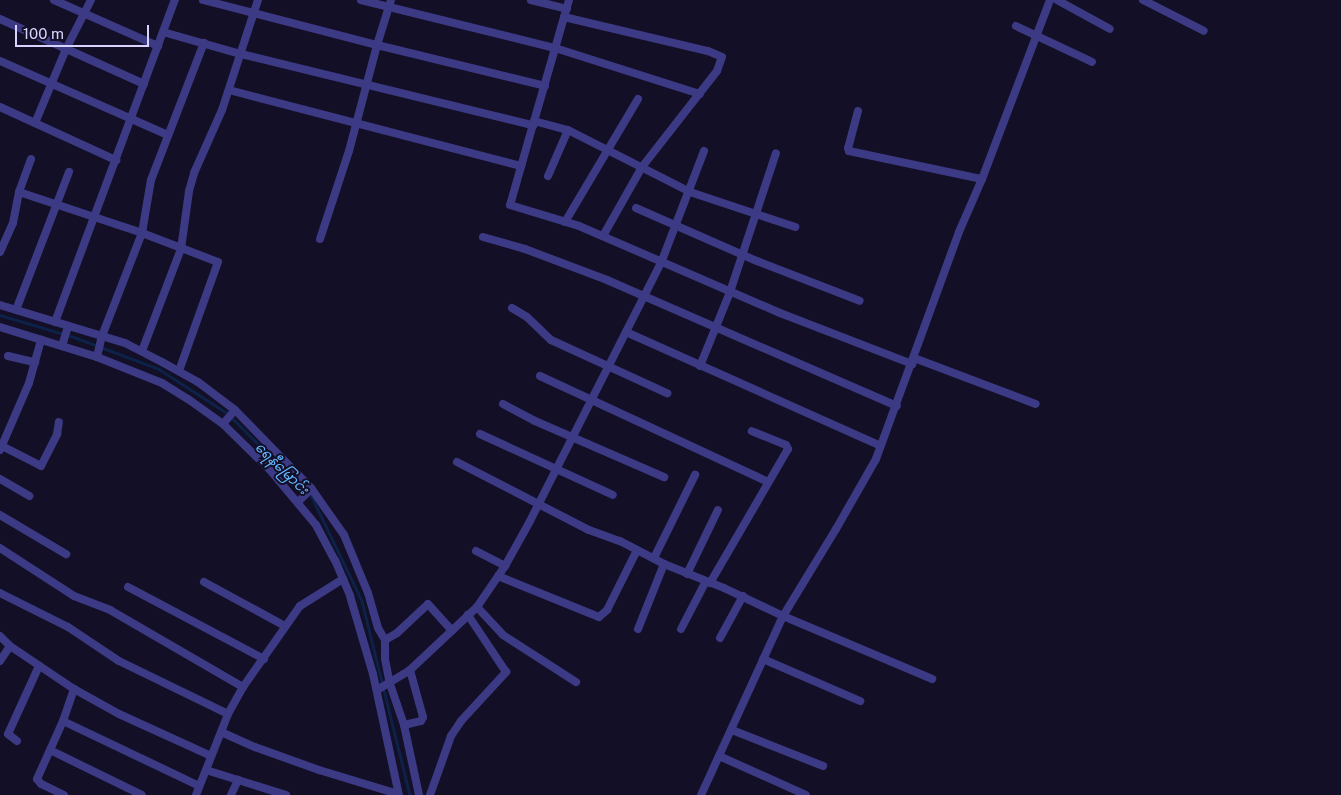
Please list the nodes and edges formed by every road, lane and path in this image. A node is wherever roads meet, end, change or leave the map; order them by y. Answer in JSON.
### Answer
{"nodes":[{"id":1,"x":54,"y":0,"type":"edge"},
{"id":2,"x":91,"y":0,"type":"edge"},
{"id":3,"x":175,"y":0,"type":"edge"},
{"id":4,"x":203,"y":0,"type":"edge"},
{"id":5,"x":258,"y":0,"type":"edge"},
{"id":6,"x":361,"y":0,"type":"edge"},
{"id":7,"x":531,"y":0,"type":"edge"},
{"id":8,"x":569,"y":0,"type":"edge"},
{"id":9,"x":1050,"y":0,"type":"edge"},
{"id":10,"x":1057,"y":0,"type":"edge"},
{"id":11,"x":1143,"y":0,"type":"edge"},
{"id":12,"x":390,"y":4,"type":"edge"},
{"id":13,"x":85,"y":13,"type":"junction"},
{"id":14,"x":566,"y":13,"type":"junction"},
{"id":15,"x":253,"y":14,"type":"junction"},
{"id":16,"x":0,"y":19,"type":"edge"},
{"id":17,"x":1016,"y":26,"type":"dead end"},
{"id":18,"x":1110,"y":29,"type":"dead end"},
{"id":19,"x":163,"y":32,"type":"junction"},
{"id":20,"x":1204,"y":32,"type":"dead end"},
{"id":21,"x":1037,"y":35,"type":"junction"},
{"id":22,"x":204,"y":44,"type":"junction"},
{"id":23,"x":377,"y":45,"type":"junction"},
{"id":24,"x":158,"y":46,"type":"junction"},
{"id":25,"x":556,"y":48,"type":"junction"},
{"id":26,"x":66,"y":49,"type":"junction"},
{"id":27,"x":241,"y":54,"type":"junction"},
{"id":28,"x":0,"y":61,"type":"edge"},
{"id":29,"x":1092,"y":62,"type":"dead end"},
{"id":30,"x":51,"y":83,"type":"junction"},
{"id":31,"x":144,"y":84,"type":"junction"},
{"id":32,"x":366,"y":85,"type":"junction"},
{"id":33,"x":545,"y":86,"type":"junction"},
{"id":34,"x":228,"y":90,"type":"junction"},
{"id":35,"x":700,"y":94,"type":"junction"},
{"id":36,"x":638,"y":99,"type":"dead end"},
{"id":37,"x":0,"y":107,"type":"edge"},
{"id":38,"x":858,"y":111,"type":"dead end"},
{"id":39,"x":131,"y":119,"type":"junction"},
{"id":40,"x":36,"y":123,"type":"junction"},
{"id":41,"x":534,"y":123,"type":"junction"},
{"id":42,"x":356,"y":124,"type":"junction"},
{"id":43,"x":568,"y":130,"type":"junction"},
{"id":44,"x":168,"y":135,"type":"junction"},
{"id":45,"x":606,"y":149,"type":"junction"},
{"id":46,"x":704,"y":151,"type":"dead end"},
{"id":47,"x":776,"y":153,"type":"dead end"},
{"id":48,"x":31,"y":159,"type":"dead end"},
{"id":49,"x":116,"y":160,"type":"junction"},
{"id":50,"x":521,"y":166,"type":"junction"},
{"id":51,"x":645,"y":169,"type":"junction"},
{"id":52,"x":69,"y":172,"type":"dead end"},
{"id":53,"x":548,"y":176,"type":"dead end"},
{"id":54,"x":982,"y":179,"type":"junction"},
{"id":55,"x":18,"y":192,"type":"junction"},
{"id":56,"x":690,"y":192,"type":"junction"},
{"id":57,"x":57,"y":205,"type":"junction"},
{"id":58,"x":636,"y":208,"type":"dead end"},
{"id":59,"x":756,"y":215,"type":"junction"},
{"id":60,"x":94,"y":217,"type":"junction"},
{"id":61,"x":565,"y":222,"type":"junction"},
{"id":62,"x":676,"y":226,"type":"junction"},
{"id":63,"x":795,"y":227,"type":"dead end"},
{"id":64,"x":142,"y":233,"type":"junction"},
{"id":65,"x":603,"y":236,"type":"junction"},
{"id":66,"x":483,"y":237,"type":"dead end"},
{"id":67,"x":320,"y":240,"type":"dead end"},
{"id":68,"x":181,"y":249,"type":"junction"},
{"id":69,"x":0,"y":252,"type":"edge"},
{"id":70,"x":743,"y":255,"type":"junction"},
{"id":71,"x":662,"y":264,"type":"junction"},
{"id":72,"x":730,"y":292,"type":"junction"},
{"id":73,"x":644,"y":298,"type":"junction"},
{"id":74,"x":860,"y":300,"type":"dead end"},
{"id":75,"x":0,"y":305,"type":"edge"},
{"id":76,"x":512,"y":308,"type":"dead end"},
{"id":77,"x":16,"y":310,"type":"junction"},
{"id":78,"x":55,"y":322,"type":"junction"},
{"id":79,"x":0,"y":327,"type":"edge"},
{"id":80,"x":68,"y":327,"type":"junction"},
{"id":81,"x":716,"y":329,"type":"junction"},
{"id":82,"x":626,"y":332,"type":"junction"},
{"id":83,"x":102,"y":338,"type":"junction"},
{"id":84,"x":45,"y":342,"type":"junction"},
{"id":85,"x":62,"y":345,"type":"junction"},
{"id":86,"x":142,"y":351,"type":"junction"},
{"id":87,"x":97,"y":355,"type":"junction"},
{"id":88,"x":8,"y":356,"type":"dead end"},
{"id":89,"x":913,"y":361,"type":"junction"},
{"id":90,"x":36,"y":362,"type":"junction"},
{"id":91,"x":700,"y":366,"type":"junction"},
{"id":92,"x":609,"y":367,"type":"junction"},
{"id":93,"x":179,"y":371,"type":"junction"},
{"id":94,"x":540,"y":376,"type":"dead end"},
{"id":95,"x":667,"y":393,"type":"dead end"},
{"id":96,"x":592,"y":400,"type":"junction"},
{"id":97,"x":503,"y":404,"type":"dead end"},
{"id":98,"x":1036,"y":404,"type":"dead end"},
{"id":99,"x":896,"y":406,"type":"junction"},
{"id":100,"x":234,"y":410,"type":"junction"},
{"id":101,"x":59,"y":422,"type":"dead end"},
{"id":102,"x":223,"y":423,"type":"junction"},
{"id":103,"x":752,"y":431,"type":"dead end"},
{"id":104,"x":480,"y":434,"type":"dead end"},
{"id":105,"x":573,"y":436,"type":"junction"},
{"id":106,"x":881,"y":446,"type":"junction"},
{"id":107,"x":3,"y":448,"type":"edge"},
{"id":108,"x":457,"y":462,"type":"dead end"},
{"id":109,"x":556,"y":470,"type":"junction"},
{"id":110,"x":695,"y":475,"type":"dead end"},
{"id":111,"x":664,"y":477,"type":"dead end"},
{"id":112,"x":0,"y":479,"type":"edge"},
{"id":113,"x":768,"y":482,"type":"junction"},
{"id":114,"x":310,"y":490,"type":"dead end"},
{"id":115,"x":613,"y":495,"type":"dead end"},
{"id":116,"x":29,"y":496,"type":"dead end"},
{"id":117,"x":299,"y":501,"type":"junction"},
{"id":118,"x":538,"y":505,"type":"junction"},
{"id":119,"x":718,"y":510,"type":"dead end"},
{"id":120,"x":0,"y":515,"type":"edge"},
{"id":121,"x":0,"y":548,"type":"edge"},
{"id":122,"x":637,"y":550,"type":"junction"},
{"id":123,"x":476,"y":551,"type":"dead end"},
{"id":124,"x":66,"y":554,"type":"dead end"},
{"id":125,"x":654,"y":558,"type":"junction"},
{"id":126,"x":664,"y":564,"type":"junction"},
{"id":127,"x":505,"y":566,"type":"junction"},
{"id":128,"x":687,"y":574,"type":"junction"},
{"id":129,"x":498,"y":576,"type":"junction"},
{"id":130,"x":342,"y":578,"type":"junction"},
{"id":131,"x":204,"y":582,"type":"dead end"},
{"id":132,"x":708,"y":582,"type":"junction"},
{"id":133,"x":128,"y":587,"type":"dead end"},
{"id":134,"x":0,"y":594,"type":"edge"},
{"id":135,"x":743,"y":596,"type":"junction"},
{"id":136,"x":480,"y":602,"type":"junction"},
{"id":137,"x":780,"y":614,"type":"junction"},
{"id":138,"x":468,"y":615,"type":"junction"},
{"id":139,"x":285,"y":626,"type":"junction"},
{"id":140,"x":638,"y":629,"type":"dead end"},
{"id":141,"x":681,"y":629,"type":"dead end"},
{"id":142,"x":452,"y":631,"type":"junction"},
{"id":143,"x":0,"y":636,"type":"edge"},
{"id":144,"x":720,"y":638,"type":"dead end"},
{"id":145,"x":385,"y":640,"type":"junction"},
{"id":146,"x":10,"y":646,"type":"junction"},
{"id":147,"x":264,"y":659,"type":"junction"},
{"id":148,"x":763,"y":659,"type":"junction"},
{"id":149,"x":0,"y":661,"type":"edge"},
{"id":150,"x":39,"y":666,"type":"junction"},
{"id":151,"x":410,"y":670,"type":"junction"},
{"id":152,"x":932,"y":679,"type":"dead end"},
{"id":153,"x":576,"y":682,"type":"dead end"},
{"id":154,"x":389,"y":684,"type":"junction"},
{"id":155,"x":243,"y":687,"type":"junction"},
{"id":156,"x":74,"y":689,"type":"junction"},
{"id":157,"x":378,"y":690,"type":"junction"},
{"id":158,"x":860,"y":701,"type":"dead end"},
{"id":159,"x":228,"y":714,"type":"junction"},
{"id":160,"x":63,"y":721,"type":"junction"},
{"id":161,"x":404,"y":725,"type":"junction"},
{"id":162,"x":732,"y":730,"type":"junction"},
{"id":163,"x":221,"y":732,"type":"junction"},
{"id":164,"x":17,"y":741,"type":"dead end"},
{"id":165,"x":50,"y":750,"type":"junction"},
{"id":166,"x":211,"y":756,"type":"junction"},
{"id":167,"x":719,"y":756,"type":"junction"},
{"id":168,"x":823,"y":766,"type":"dead end"},
{"id":169,"x":206,"y":770,"type":"junction"},
{"id":170,"x":238,"y":780,"type":"junction"},
{"id":171,"x":199,"y":786,"type":"junction"},
{"id":172,"x":265,"y":792,"type":"edge"},
{"id":173,"x":399,"y":794,"type":"edge"},
{"id":174,"x":64,"y":795,"type":"edge"},
{"id":175,"x":142,"y":795,"type":"edge"},
{"id":176,"x":196,"y":795,"type":"edge"},
{"id":177,"x":232,"y":795,"type":"edge"},
{"id":178,"x":286,"y":795,"type":"edge"},
{"id":179,"x":419,"y":795,"type":"edge"},
{"id":180,"x":430,"y":795,"type":"edge"},
{"id":181,"x":701,"y":795,"type":"edge"},
{"id":182,"x":806,"y":795,"type":"edge"}],
"edges":[{"from":1,"to":13,"type":"street"},
{"from":2,"to":13,"type":"street"},
{"from":3,"to":19,"type":"street"},
{"from":4,"to":15,"type":"street"},
{"from":5,"to":15,"type":"street"},
{"from":6,"to":12,"type":"street"},
{"from":7,"to":14,"type":"street"},
{"from":8,"to":14,"type":"street"},
{"from":9,"to":21,"type":"street"},
{"from":10,"to":18,"type":"street"},
{"from":11,"to":20,"type":"street"},
{"from":12,"to":23,"type":"street"},
{"from":12,"to":25,"type":"street"},
{"from":13,"to":24,"type":"street"},
{"from":13,"to":26,"type":"street"},
{"from":14,"to":25,"type":"street"},
{"from":14,"to":35,"type":"street"},
{"from":15,"to":23,"type":"street"},
{"from":15,"to":27,"type":"street"},
{"from":16,"to":26,"type":"street"},
{"from":17,"to":21,"type":"street"},
{"from":19,"to":22,"type":"street"},
{"from":19,"to":24,"type":"street"},
{"from":21,"to":29,"type":"street"},
{"from":21,"to":54,"type":"street"},
{"from":22,"to":27,"type":"street"},
{"from":22,"to":44,"type":"street"},
{"from":23,"to":32,"type":"street"},
{"from":23,"to":33,"type":"street"},
{"from":24,"to":31,"type":"street"},
{"from":25,"to":33,"type":"street"},
{"from":25,"to":35,"type":"street"},
{"from":26,"to":30,"type":"street"},
{"from":26,"to":31,"type":"street"},
{"from":27,"to":32,"type":"street"},
{"from":27,"to":34,"type":"street"},
{"from":28,"to":30,"type":"street"},
{"from":30,"to":39,"type":"street"},
{"from":30,"to":40,"type":"street"},
{"from":31,"to":39,"type":"street"},
{"from":32,"to":41,"type":"street"},
{"from":32,"to":42,"type":"street"},
{"from":33,"to":41,"type":"street"},
{"from":34,"to":42,"type":"street"},
{"from":34,"to":68,"type":"street"},
{"from":35,"to":51,"type":"street"},
{"from":36,"to":45,"type":"street"},
{"from":37,"to":40,"type":"street"},
{"from":38,"to":54,"type":"street"},
{"from":39,"to":44,"type":"street"},
{"from":39,"to":49,"type":"street"},
{"from":40,"to":49,"type":"street"},
{"from":41,"to":43,"type":"street"},
{"from":41,"to":50,"type":"street"},
{"from":42,"to":50,"type":"street"},
{"from":42,"to":67,"type":"street"},
{"from":43,"to":45,"type":"street"},
{"from":43,"to":53,"type":"street"},
{"from":44,"to":64,"type":"street"},
{"from":45,"to":51,"type":"street"},
{"from":45,"to":61,"type":"street"},
{"from":46,"to":56,"type":"street"},
{"from":47,"to":59,"type":"street"},
{"from":48,"to":55,"type":"street"},
{"from":49,"to":60,"type":"street"},
{"from":50,"to":61,"type":"street"},
{"from":51,"to":56,"type":"street"},
{"from":51,"to":65,"type":"street"},
{"from":52,"to":57,"type":"street"},
{"from":54,"to":89,"type":"street"},
{"from":55,"to":57,"type":"street"},
{"from":55,"to":69,"type":"street"},
{"from":56,"to":59,"type":"street"},
{"from":56,"to":62,"type":"street"},
{"from":57,"to":60,"type":"street"},
{"from":57,"to":77,"type":"street"},
{"from":58,"to":62,"type":"street"},
{"from":59,"to":63,"type":"street"},
{"from":59,"to":70,"type":"street"},
{"from":60,"to":64,"type":"street"},
{"from":60,"to":78,"type":"street"},
{"from":61,"to":65,"type":"street"},
{"from":62,"to":70,"type":"street"},
{"from":62,"to":71,"type":"street"},
{"from":64,"to":68,"type":"street"},
{"from":64,"to":83,"type":"street"},
{"from":65,"to":71,"type":"street"},
{"from":66,"to":73,"type":"street"},
{"from":68,"to":86,"type":"street"},
{"from":68,"to":93,"type":"street"},
{"from":70,"to":72,"type":"street"},
{"from":70,"to":74,"type":"street"},
{"from":71,"to":72,"type":"street"},
{"from":71,"to":73,"type":"street"},
{"from":72,"to":81,"type":"street"},
{"from":72,"to":89,"type":"street"},
{"from":73,"to":81,"type":"street"},
{"from":73,"to":82,"type":"street"},
{"from":75,"to":77,"type":"street"},
{"from":76,"to":92,"type":"street"},
{"from":77,"to":78,"type":"street"},
{"from":78,"to":80,"type":"street"},
{"from":79,"to":84,"type":"street"},
{"from":80,"to":83,"type":"street"},
{"from":80,"to":85,"type":"street"},
{"from":81,"to":91,"type":"street"},
{"from":81,"to":99,"type":"street"},
{"from":82,"to":91,"type":"street"},
{"from":82,"to":92,"type":"street"},
{"from":83,"to":86,"type":"street"},
{"from":83,"to":87,"type":"street"},
{"from":84,"to":85,"type":"street"},
{"from":84,"to":90,"type":"street"},
{"from":85,"to":87,"type":"street"},
{"from":86,"to":93,"type":"street"},
{"from":87,"to":102,"type":"street"},
{"from":88,"to":90,"type":"street"},
{"from":89,"to":98,"type":"street"},
{"from":89,"to":99,"type":"street"},
{"from":90,"to":107,"type":"street"},
{"from":91,"to":106,"type":"street"},
{"from":92,"to":95,"type":"street"},
{"from":92,"to":96,"type":"street"},
{"from":93,"to":100,"type":"street"},
{"from":94,"to":96,"type":"street"},
{"from":96,"to":105,"type":"street"},
{"from":96,"to":113,"type":"street"},
{"from":97,"to":105,"type":"street"},
{"from":99,"to":106,"type":"street"},
{"from":100,"to":102,"type":"street"},
{"from":100,"to":145,"type":"street"},
{"from":101,"to":107,"type":"street"},
{"from":102,"to":117,"type":"street"},
{"from":103,"to":113,"type":"street"},
{"from":104,"to":109,"type":"street"},
{"from":105,"to":109,"type":"street"},
{"from":105,"to":111,"type":"street"},
{"from":106,"to":137,"type":"street"},
{"from":108,"to":118,"type":"street"},
{"from":109,"to":115,"type":"street"},
{"from":109,"to":118,"type":"street"},
{"from":110,"to":125,"type":"street"},
{"from":112,"to":116,"type":"street"},
{"from":113,"to":132,"type":"street"},
{"from":114,"to":117,"type":"street"},
{"from":117,"to":130,"type":"street"},
{"from":118,"to":122,"type":"street"},
{"from":118,"to":127,"type":"street"},
{"from":119,"to":128,"type":"street"},
{"from":120,"to":124,"type":"street"},
{"from":121,"to":155,"type":"street"},
{"from":122,"to":125,"type":"street"},
{"from":122,"to":129,"type":"street"},
{"from":123,"to":127,"type":"street"},
{"from":125,"to":126,"type":"street"},
{"from":126,"to":128,"type":"street"},
{"from":126,"to":140,"type":"street"},
{"from":127,"to":129,"type":"street"},
{"from":128,"to":132,"type":"street"},
{"from":129,"to":136,"type":"street"},
{"from":130,"to":139,"type":"street"},
{"from":130,"to":157,"type":"street"},
{"from":131,"to":139,"type":"street"},
{"from":132,"to":135,"type":"street"},
{"from":132,"to":141,"type":"street"},
{"from":133,"to":147,"type":"street"},
{"from":134,"to":159,"type":"street"},
{"from":135,"to":137,"type":"street"},
{"from":135,"to":144,"type":"street"},
{"from":136,"to":138,"type":"street"},
{"from":136,"to":153,"type":"street"},
{"from":137,"to":148,"type":"street"},
{"from":137,"to":152,"type":"street"},
{"from":138,"to":142,"type":"street"},
{"from":138,"to":180,"type":"street"},
{"from":139,"to":147,"type":"street"},
{"from":142,"to":145,"type":"street"},
{"from":142,"to":151,"type":"street"},
{"from":143,"to":146,"type":"street"},
{"from":145,"to":154,"type":"street"},
{"from":146,"to":149,"type":"street"},
{"from":146,"to":150,"type":"street"},
{"from":147,"to":155,"type":"street"},
{"from":148,"to":158,"type":"street"},
{"from":148,"to":162,"type":"street"},
{"from":150,"to":156,"type":"street"},
{"from":150,"to":164,"type":"street"},
{"from":151,"to":154,"type":"street"},
{"from":151,"to":161,"type":"street"},
{"from":154,"to":157,"type":"street"},
{"from":154,"to":161,"type":"street"},
{"from":155,"to":159,"type":"street"},
{"from":156,"to":160,"type":"street"},
{"from":156,"to":166,"type":"street"},
{"from":157,"to":173,"type":"street"},
{"from":159,"to":163,"type":"street"},
{"from":160,"to":165,"type":"street"},
{"from":160,"to":171,"type":"street"},
{"from":161,"to":179,"type":"street"},
{"from":162,"to":167,"type":"street"},
{"from":162,"to":168,"type":"street"},
{"from":163,"to":166,"type":"street"},
{"from":163,"to":173,"type":"street"},
{"from":165,"to":174,"type":"street"},
{"from":165,"to":175,"type":"street"},
{"from":166,"to":169,"type":"street"},
{"from":167,"to":181,"type":"street"},
{"from":167,"to":182,"type":"street"},
{"from":169,"to":170,"type":"street"},
{"from":169,"to":171,"type":"street"},
{"from":170,"to":172,"type":"street"},
{"from":170,"to":177,"type":"street"},
{"from":171,"to":176,"type":"street"},
{"from":172,"to":178,"type":"street"}]}
